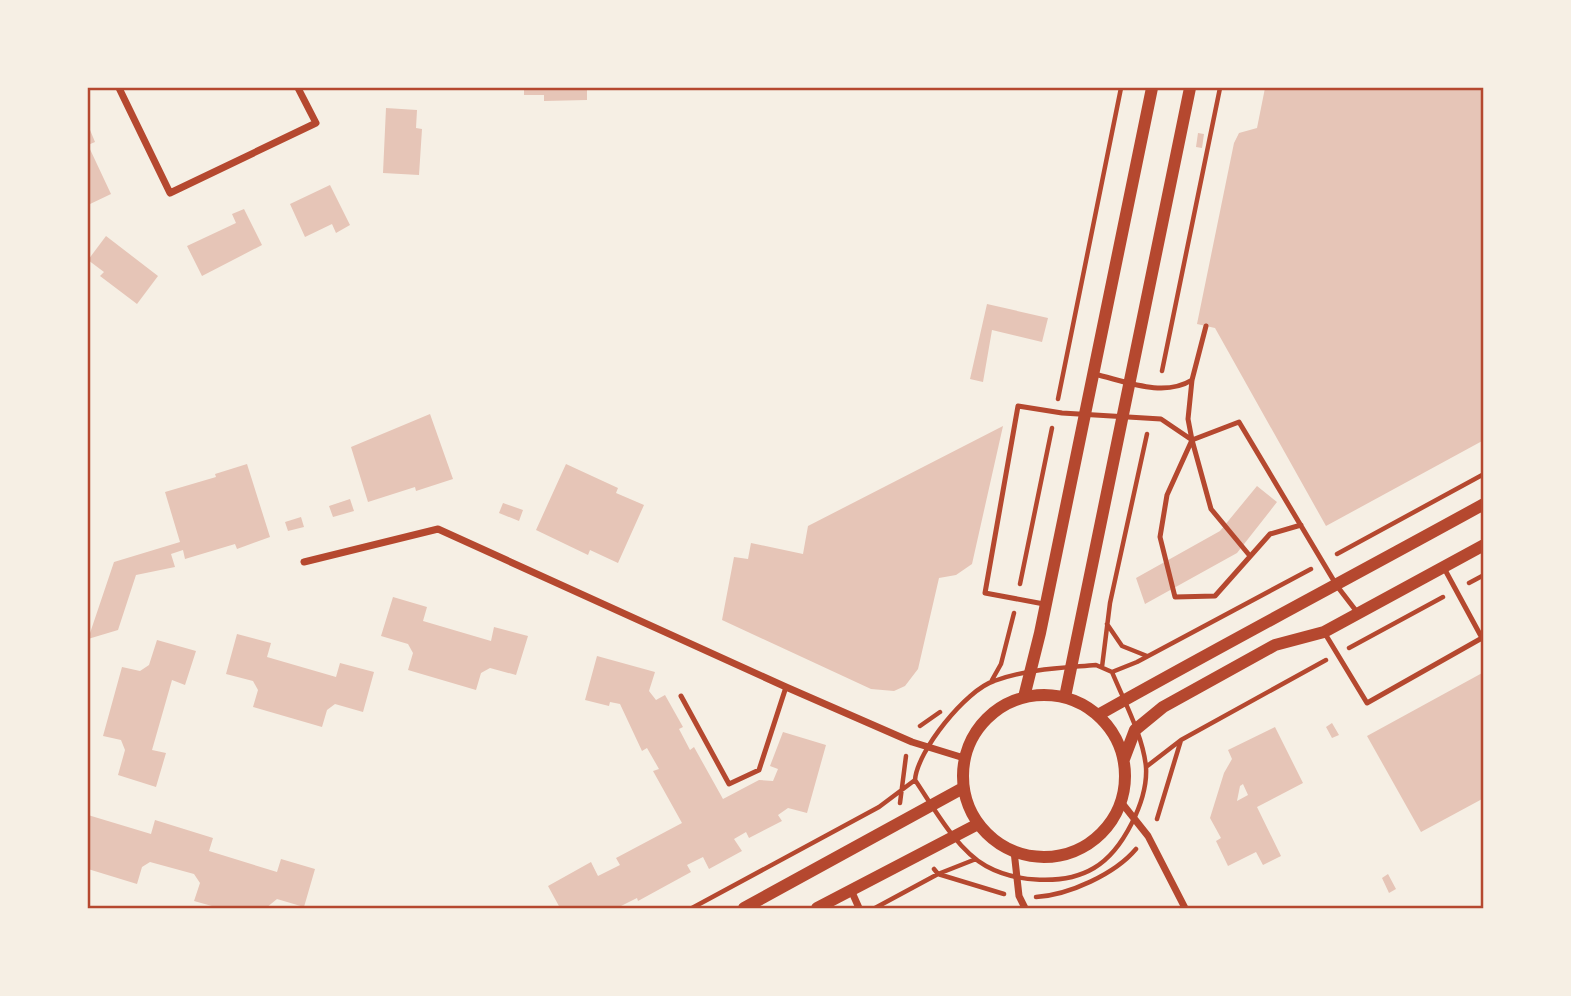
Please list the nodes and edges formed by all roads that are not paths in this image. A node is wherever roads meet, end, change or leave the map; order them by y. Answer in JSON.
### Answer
{"nodes":[{"id":1,"x":119,"y":88,"type":"edge"},
{"id":2,"x":298,"y":88,"type":"edge"},
{"id":3,"x":1152,"y":88,"type":"edge"},
{"id":4,"x":1190,"y":88,"type":"edge"},
{"id":5,"x":1206,"y":326,"type":"dead end"},
{"id":6,"x":1094,"y":374,"type":"junction"},
{"id":7,"x":1192,"y":380,"type":"junction"},
{"id":8,"x":1129,"y":382,"type":"junction"},
{"id":9,"x":1085,"y":415,"type":"junction"},
{"id":10,"x":1122,"y":417,"type":"junction"},
{"id":11,"x":1192,"y":440,"type":"junction"},
{"id":12,"x":1483,"y":504,"type":"edge"},
{"id":13,"x":1301,"y":525,"type":"junction"},
{"id":14,"x":1483,"y":545,"type":"edge"},
{"id":15,"x":1250,"y":556,"type":"junction"},
{"id":16,"x":304,"y":562,"type":"dead end"},
{"id":17,"x":1444,"y":567,"type":"junction"},
{"id":18,"x":1336,"y":586,"type":"junction"},
{"id":19,"x":1046,"y":604,"type":"junction"},
{"id":20,"x":1359,"y":613,"type":"junction"},
{"id":21,"x":1324,"y":632,"type":"junction"},
{"id":22,"x":786,"y":687,"type":"junction"},
{"id":23,"x":681,"y":696,"type":"dead end"},
{"id":24,"x":1024,"y":697,"type":"junction"},
{"id":25,"x":1065,"y":697,"type":"junction"},
{"id":26,"x":1098,"y":715,"type":"junction"},
{"id":27,"x":964,"y":758,"type":"junction"},
{"id":28,"x":1124,"y":759,"type":"junction"},
{"id":29,"x":963,"y":788,"type":"junction"},
{"id":30,"x":1121,"y":802,"type":"junction"},
{"id":31,"x":978,"y":824,"type":"junction"},
{"id":32,"x":1014,"y":851,"type":"junction"},
{"id":33,"x":851,"y":890,"type":"junction"},
{"id":34,"x":744,"y":908,"type":"edge"},
{"id":35,"x":817,"y":908,"type":"edge"},
{"id":36,"x":859,"y":908,"type":"edge"},
{"id":37,"x":1026,"y":908,"type":"edge"},
{"id":38,"x":1185,"y":908,"type":"edge"}],
"edges":[{"from":1,"to":2,"type":"street"},
{"from":3,"to":6,"type":"street"},
{"from":4,"to":8,"type":"street"},
{"from":5,"to":7,"type":"lane"},
{"from":6,"to":8,"type":"lane"},
{"from":6,"to":9,"type":"street"},
{"from":7,"to":8,"type":"lane"},
{"from":7,"to":11,"type":"lane"},
{"from":8,"to":10,"type":"street"},
{"from":9,"to":10,"type":"lane"},
{"from":9,"to":19,"type":"street"},
{"from":9,"to":19,"type":"lane"},
{"from":10,"to":11,"type":"lane"},
{"from":10,"to":25,"type":"street"},
{"from":11,"to":13,"type":"lane"},
{"from":11,"to":15,"type":"lane"},
{"from":11,"to":15,"type":"lane"},
{"from":12,"to":18,"type":"street"},
{"from":13,"to":15,"type":"lane"},
{"from":13,"to":18,"type":"lane"},
{"from":14,"to":17,"type":"street"},
{"from":16,"to":22,"type":"street"},
{"from":17,"to":20,"type":"street"},
{"from":17,"to":21,"type":"lane"},
{"from":18,"to":20,"type":"lane"},
{"from":18,"to":26,"type":"street"},
{"from":19,"to":24,"type":"street"},
{"from":20,"to":21,"type":"street"},
{"from":21,"to":28,"type":"street"},
{"from":22,"to":23,"type":"lane"},
{"from":22,"to":27,"type":"street"},
{"from":24,"to":25,"type":"street"},
{"from":24,"to":27,"type":"street"},
{"from":25,"to":26,"type":"street"},
{"from":26,"to":28,"type":"street"},
{"from":27,"to":29,"type":"street"},
{"from":28,"to":30,"type":"street"},
{"from":29,"to":31,"type":"street"},
{"from":29,"to":34,"type":"street"},
{"from":30,"to":32,"type":"street"},
{"from":30,"to":38,"type":"street"},
{"from":31,"to":32,"type":"street"},
{"from":31,"to":33,"type":"street"},
{"from":32,"to":37,"type":"street"},
{"from":33,"to":35,"type":"street"},
{"from":33,"to":36,"type":"street"}]}
